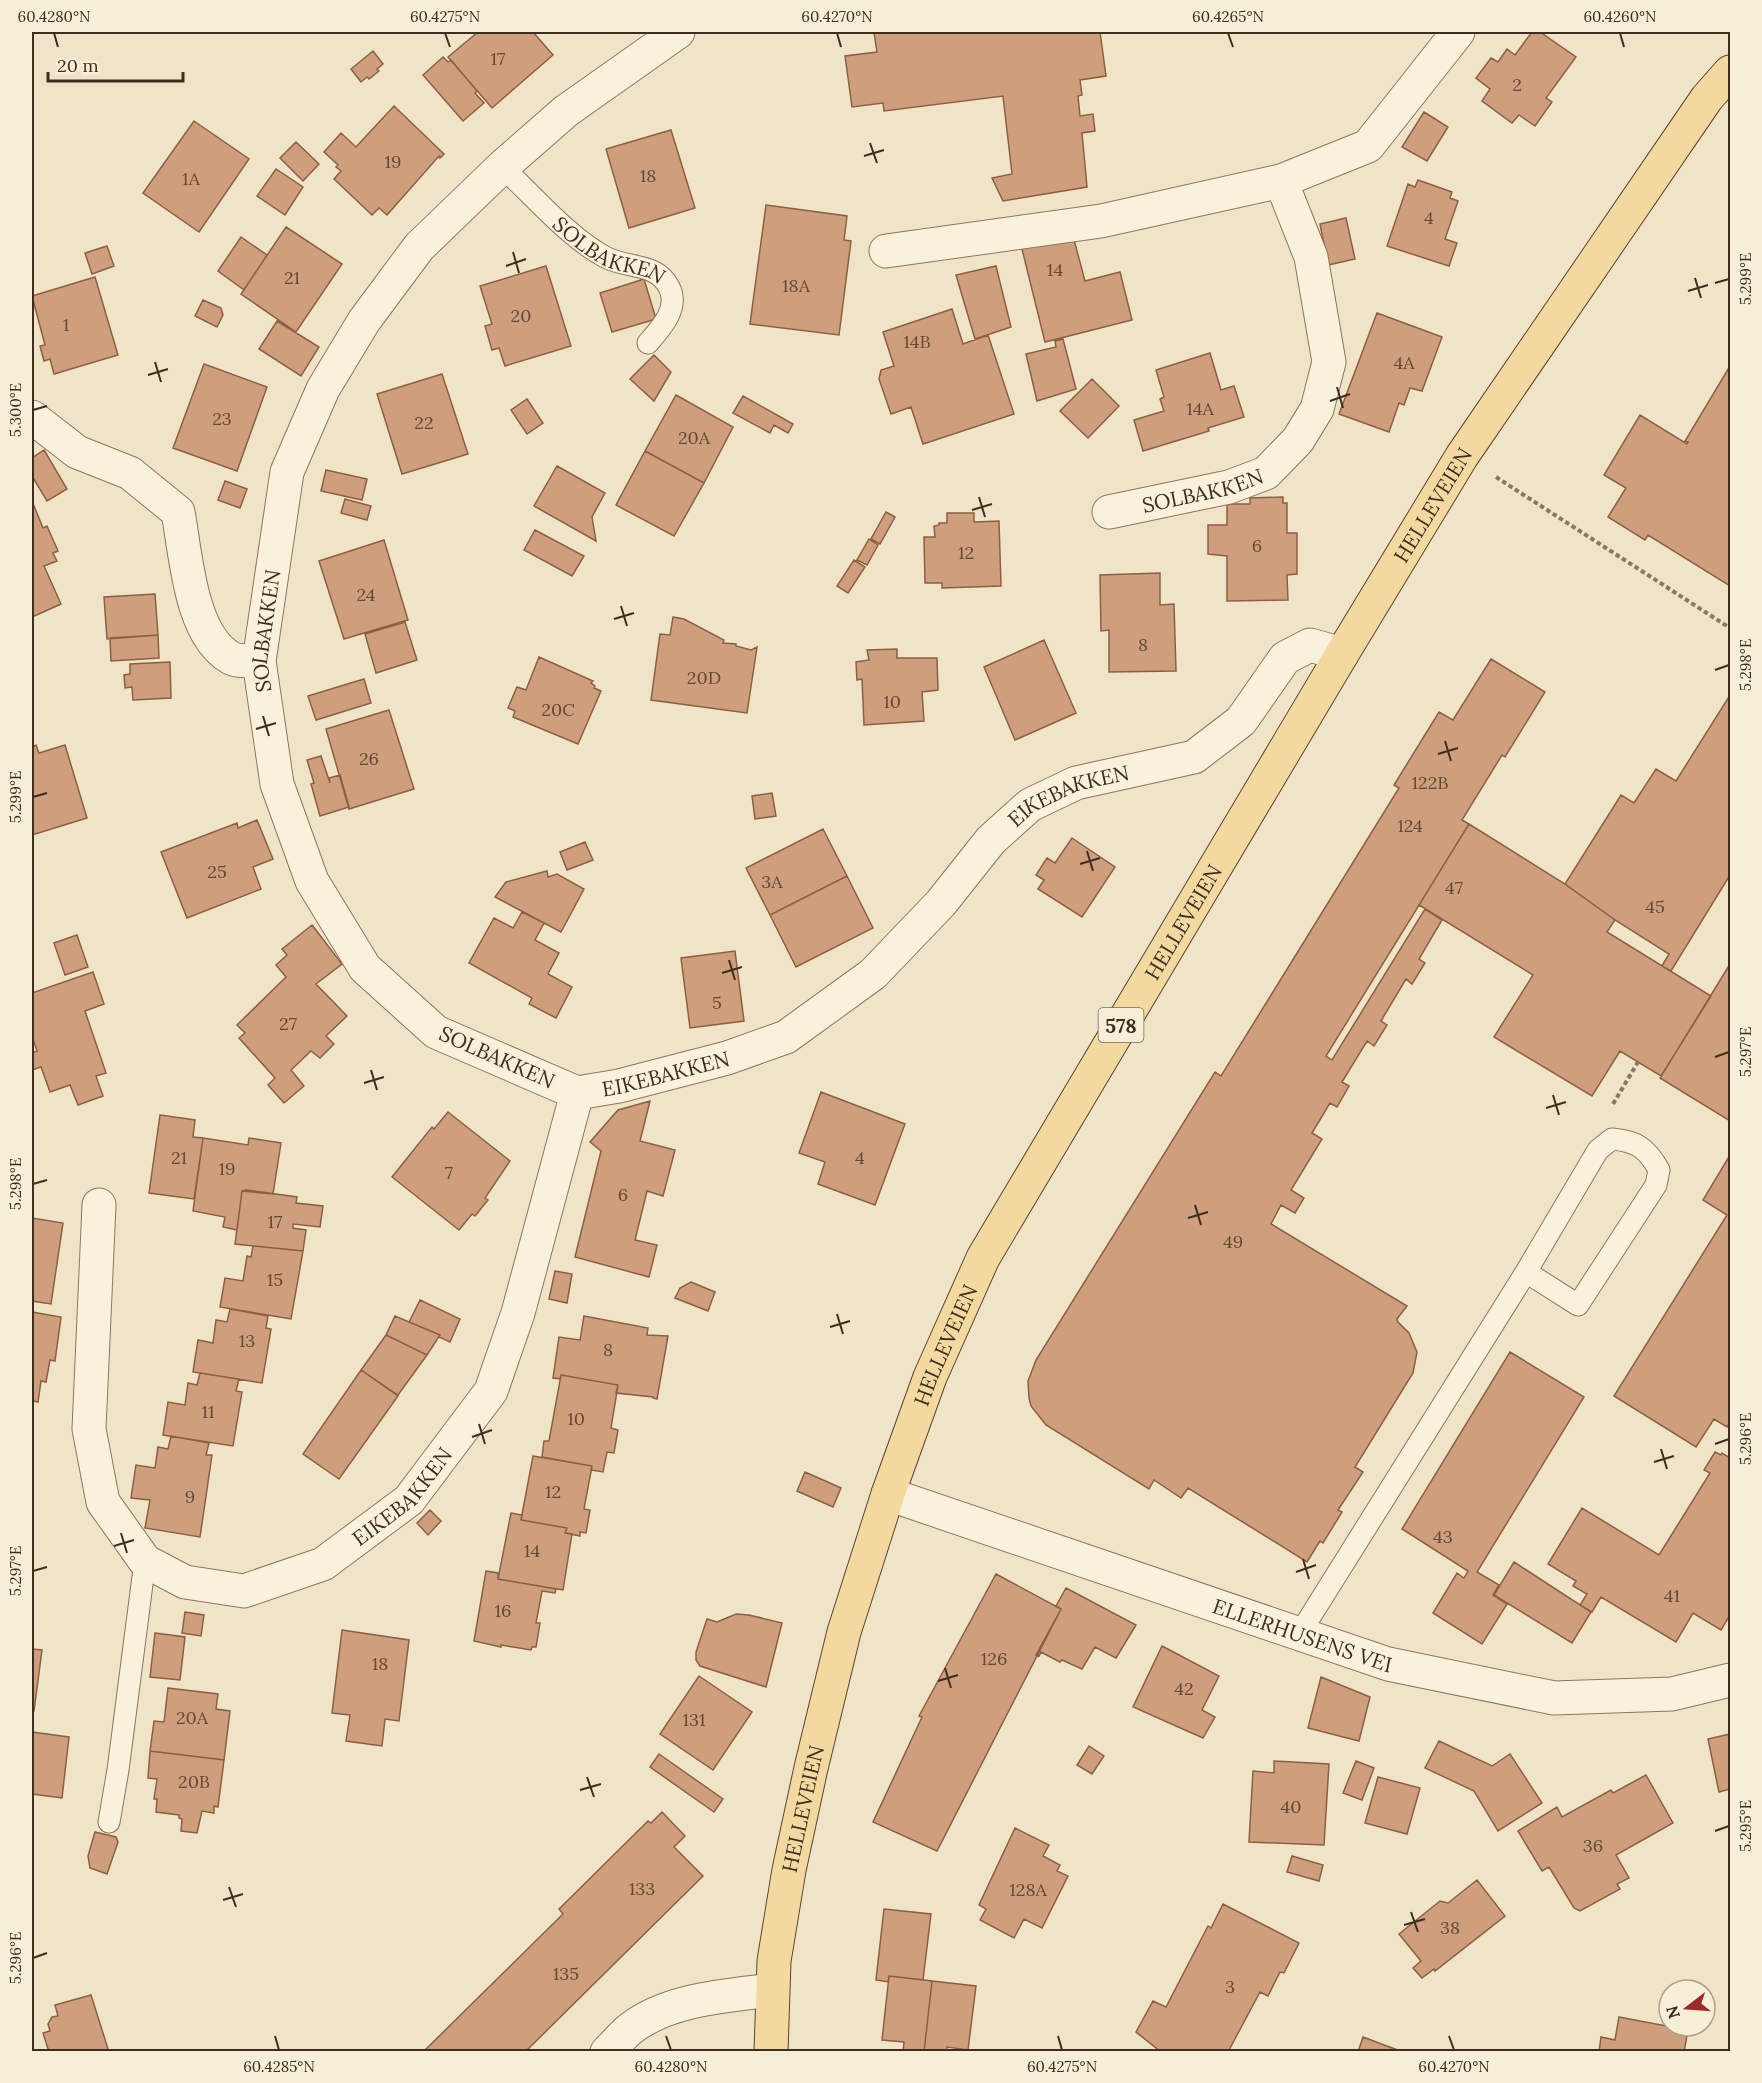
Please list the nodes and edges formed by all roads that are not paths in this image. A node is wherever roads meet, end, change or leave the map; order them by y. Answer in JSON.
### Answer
{"nodes":[{"id":1,"x":678,"y":32,"type":"edge"},
{"id":2,"x":1458,"y":32,"type":"edge"},
{"id":3,"x":1731,"y":47,"type":"edge"},
{"id":4,"x":1731,"y":72,"type":"edge"},
{"id":5,"x":1707,"y":98,"type":"junction"},
{"id":6,"x":502,"y":167,"type":"junction"},
{"id":7,"x":1281,"y":181,"type":"junction"},
{"id":8,"x":886,"y":251,"type":"dead end"},
{"id":9,"x":648,"y":343,"type":"dead end"},
{"id":10,"x":32,"y":417,"type":"edge"},
{"id":11,"x":1108,"y":512,"type":"dead end"},
{"id":12,"x":1342,"y":654,"type":"junction"},
{"id":13,"x":259,"y":661,"type":"junction"},
{"id":14,"x":577,"y":1093,"type":"junction"},
{"id":15,"x":99,"y":1205,"type":"dead end"},
{"id":16,"x":1526,"y":1272,"type":"junction"},
{"id":17,"x":888,"y":1494,"type":"junction"},
{"id":18,"x":145,"y":1561,"type":"junction"},
{"id":19,"x":1300,"y":1633,"type":"junction"},
{"id":20,"x":1731,"y":1680,"type":"edge"},
{"id":21,"x":109,"y":1822,"type":"dead end"},
{"id":22,"x":772,"y":1990,"type":"junction"},
{"id":23,"x":607,"y":2052,"type":"edge"},
{"id":24,"x":771,"y":2052,"type":"edge"}],
"edges":[{"from":1,"to":6,"type":"street","name":"SOLBAKKEN"},
{"from":2,"to":7,"type":"street"},
{"from":3,"to":5,"type":"main road","name":"HELLEVEIEN","number":"578"},
{"from":4,"to":5,"type":"main road","name":"HELLEVEIEN","number":"578"},
{"from":5,"to":12,"type":"main road","name":"HELLEVEIEN","number":"578"},
{"from":6,"to":9,"type":"lane","name":"SOLBAKKEN"},
{"from":6,"to":13,"type":"street","name":"SOLBAKKEN"},
{"from":7,"to":8,"type":"street"},
{"from":7,"to":11,"type":"street","name":"SOLBAKKEN"},
{"from":10,"to":13,"type":"street"},
{"from":12,"to":14,"type":"street","name":"EIKEBAKKEN"},
{"from":12,"to":17,"type":"main road","name":"HELLEVEIEN","number":"578"},
{"from":13,"to":14,"type":"street","name":"SOLBAKKEN"},
{"from":14,"to":18,"type":"street","name":"EIKEBAKKEN"},
{"from":15,"to":18,"type":"street","name":"EIKEBAKKEN"},
{"from":16,"to":16,"type":"lane"},
{"from":16,"to":19,"type":"lane"},
{"from":17,"to":19,"type":"street","name":"ELLERHUSENS VEI"},
{"from":17,"to":22,"type":"main road","name":"HELLEVEIEN","number":"578"},
{"from":18,"to":21,"type":"lane"},
{"from":19,"to":20,"type":"street","name":"ELLERHUSENS VEI"},
{"from":22,"to":23,"type":"street"},
{"from":22,"to":24,"type":"main road","name":"HELLEVEIEN","number":"578"}]}
